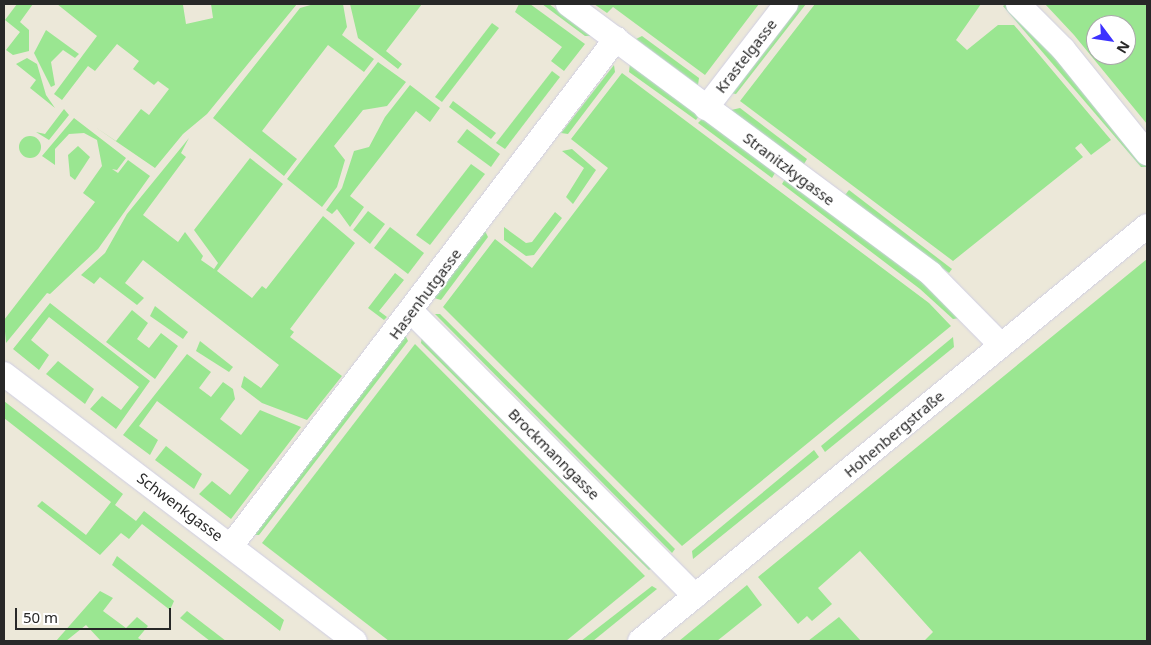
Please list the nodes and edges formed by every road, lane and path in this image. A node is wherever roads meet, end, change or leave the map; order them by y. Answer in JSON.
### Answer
{"nodes":[{"id":1,"x":568,"y":4,"type":"edge"},
{"id":2,"x":786,"y":4,"type":"edge"},
{"id":3,"x":1018,"y":4,"type":"edge"},
{"id":4,"x":616,"y":39,"type":"junction"},
{"id":5,"x":706,"y":108,"type":"junction"},
{"id":6,"x":1147,"y":154,"type":"edge"},
{"id":7,"x":1147,"y":226,"type":"edge"},
{"id":8,"x":412,"y":312,"type":"junction"},
{"id":9,"x":1000,"y":344,"type":"junction"},
{"id":10,"x":4,"y":374,"type":"edge"},
{"id":11,"x":231,"y":546,"type":"junction"},
{"id":12,"x":695,"y":596,"type":"junction"},
{"id":13,"x":355,"y":641,"type":"edge"},
{"id":14,"x":640,"y":641,"type":"edge"}],
"edges":[{"from":1,"to":4,"type":"street","name":"Stranitzkygasse"},
{"from":2,"to":5,"type":"street","name":"Krastelgasse"},
{"from":3,"to":6,"type":"street"},
{"from":4,"to":5,"type":"street","name":"Stranitzkygasse"},
{"from":4,"to":8,"type":"street","name":"Hasenhutgasse"},
{"from":5,"to":9,"type":"street","name":"Stranitzkygasse"},
{"from":7,"to":9,"type":"street","name":"Hohenbergstraße"},
{"from":8,"to":11,"type":"street","name":"Hasenhutgasse"},
{"from":8,"to":12,"type":"street","name":"Brockmanngasse"},
{"from":9,"to":12,"type":"street","name":"Hohenbergstraße"},
{"from":10,"to":11,"type":"street","name":"Schwenkgasse"},
{"from":11,"to":13,"type":"street","name":"Schwenkgasse"},
{"from":12,"to":14,"type":"street","name":"Hohenbergstraße"}]}
